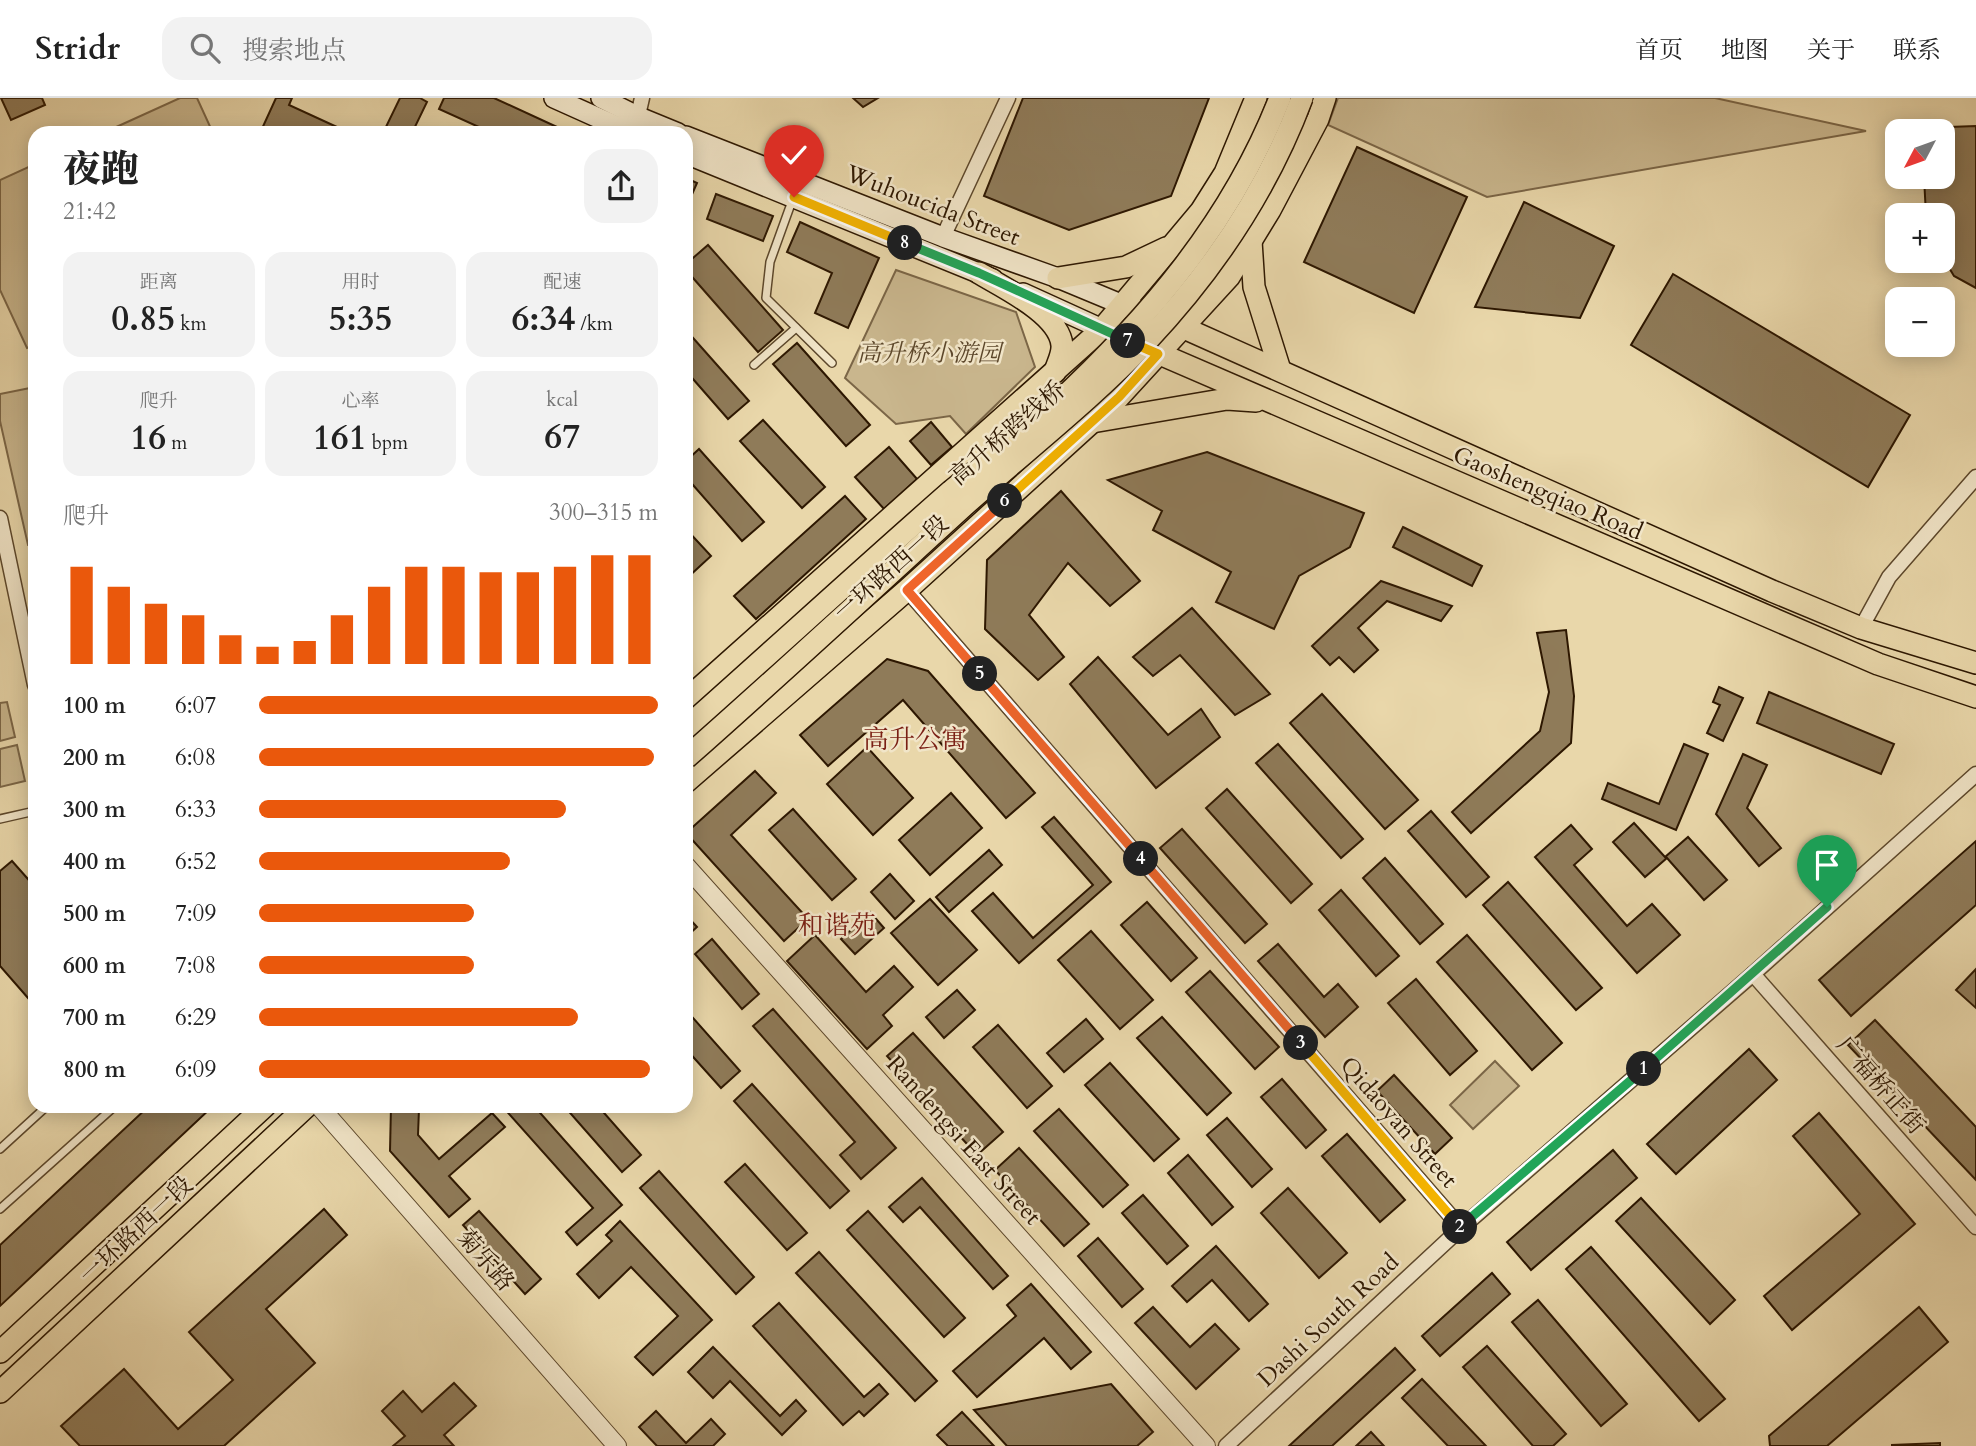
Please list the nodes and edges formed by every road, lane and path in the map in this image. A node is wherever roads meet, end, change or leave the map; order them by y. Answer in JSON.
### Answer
{"nodes":[{"id":1,"x":554,"y":98,"type":"edge"},
{"id":2,"x":601,"y":98,"type":"edge"},
{"id":3,"x":1008,"y":98,"type":"edge"},
{"id":4,"x":1255,"y":98,"type":"edge"},
{"id":5,"x":1280,"y":98,"type":"edge"},
{"id":6,"x":1302,"y":98,"type":"edge"},
{"id":7,"x":1325,"y":98,"type":"edge"},
{"id":8,"x":637,"y":120,"type":"edge"},
{"id":9,"x":656,"y":126,"type":"edge"},
{"id":10,"x":693,"y":139,"type":"edge"},
{"id":11,"x":693,"y":157,"type":"edge"},
{"id":12,"x":794,"y":197,"type":"junction"},
{"id":13,"x":943,"y":237,"type":"junction"},
{"id":14,"x":1251,"y":241,"type":"junction"},
{"id":15,"x":1177,"y":242,"type":"junction"},
{"id":16,"x":979,"y":273,"type":"junction"},
{"id":17,"x":1058,"y":278,"type":"junction"},
{"id":18,"x":1123,"y":305,"type":"junction"},
{"id":19,"x":796,"y":328,"type":"junction"},
{"id":20,"x":1184,"y":328,"type":"junction"},
{"id":21,"x":1102,"y":329,"type":"junction"},
{"id":22,"x":1158,"y":354,"type":"junction"},
{"id":23,"x":832,"y":363,"type":"dead end"},
{"id":24,"x":754,"y":365,"type":"dead end"},
{"id":25,"x":1280,"y":370,"type":"junction"},
{"id":26,"x":1054,"y":374,"type":"junction"},
{"id":27,"x":1272,"y":402,"type":"junction"},
{"id":28,"x":1092,"y":422,"type":"junction"},
{"id":29,"x":1976,"y":477,"type":"edge"},
{"id":30,"x":0,"y":518,"type":"edge"},
{"id":31,"x":2,"y":534,"type":"edge"},
{"id":32,"x":907,"y":590,"type":"junction"},
{"id":33,"x":1861,"y":628,"type":"junction"},
{"id":34,"x":28,"y":653,"type":"edge"},
{"id":35,"x":1976,"y":663,"type":"edge"},
{"id":36,"x":693,"y":694,"type":"edge"},
{"id":37,"x":1976,"y":697,"type":"edge"},
{"id":38,"x":693,"y":722,"type":"edge"},
{"id":39,"x":693,"y":752,"type":"edge"},
{"id":40,"x":1976,"y":774,"type":"edge"},
{"id":41,"x":693,"y":776,"type":"edge"},
{"id":42,"x":28,"y":813,"type":"edge"},
{"id":43,"x":0,"y":819,"type":"edge"},
{"id":44,"x":693,"y":874,"type":"edge"},
{"id":45,"x":1753,"y":974,"type":"junction"},
{"id":46,"x":39,"y":1113,"type":"edge"},
{"id":47,"x":107,"y":1113,"type":"edge"},
{"id":48,"x":254,"y":1113,"type":"edge"},
{"id":49,"x":299,"y":1113,"type":"edge"},
{"id":50,"x":325,"y":1113,"type":"edge"},
{"id":51,"x":0,"y":1149,"type":"edge"},
{"id":52,"x":0,"y":1209,"type":"edge"},
{"id":53,"x":1976,"y":1227,"type":"edge"},
{"id":54,"x":1461,"y":1228,"type":"junction"},
{"id":55,"x":0,"y":1352,"type":"edge"},
{"id":56,"x":0,"y":1392,"type":"edge"},
{"id":57,"x":617,"y":1446,"type":"edge"},
{"id":58,"x":1206,"y":1446,"type":"edge"},
{"id":59,"x":1226,"y":1446,"type":"edge"}],
"edges":[{"from":1,"to":8,"type":"main road"},
{"from":2,"to":8,"type":"main road"},
{"from":3,"to":13,"type":"street"},
{"from":4,"to":15,"type":"main road","name":"一环路西一段"},
{"from":5,"to":38,"type":"main road","name":"高升桥跨线桥","bridge":true},
{"from":6,"to":39,"type":"main road","name":"高升桥跨线桥","bridge":true},
{"from":7,"to":14,"type":"main road","name":"一环路西一段"},
{"from":8,"to":9,"type":"main road"},
{"from":10,"to":13,"type":"main road","name":"Wuhoucida Street"},
{"from":11,"to":12,"type":"main road","name":"Wuhoucida Street"},
{"from":12,"to":16,"type":"main road","name":"Wuhoucida Street"},
{"from":12,"to":19,"type":"lane"},
{"from":13,"to":17,"type":"main road","name":"Wuhoucida Street"},
{"from":14,"to":20,"type":"main road","name":"一环路西一段"},
{"from":14,"to":25,"type":"main road"},
{"from":15,"to":17,"type":"main road"},
{"from":15,"to":18,"type":"main road","name":"一环路西一段"},
{"from":16,"to":21,"type":"main road","name":"Wuhoucida Street"},
{"from":16,"to":26,"type":"main road"},
{"from":17,"to":18,"type":"main road","name":"Wuhoucida Street"},
{"from":18,"to":20,"type":"main road","name":"Gaoshengqiao Road"},
{"from":18,"to":21,"type":"main road","name":"一环路西一段"},
{"from":19,"to":23,"type":"lane"},
{"from":19,"to":24,"type":"lane"},
{"from":20,"to":22,"type":"main road","name":"一环路西一段"},
{"from":20,"to":25,"type":"main road","name":"Gaoshengqiao Road"},
{"from":21,"to":22,"type":"main road","name":"Gaoshengqiao Road"},
{"from":21,"to":26,"type":"main road","name":"一环路西一段"},
{"from":22,"to":27,"type":"main road","name":"Gaoshengqiao Road"},
{"from":22,"to":28,"type":"main road","name":"一环路西一段"},
{"from":25,"to":33,"type":"main road","name":"Gaoshengqiao Road"},
{"from":26,"to":36,"type":"main road","name":"一环路西一段"},
{"from":27,"to":28,"type":"main road"},
{"from":27,"to":37,"type":"main road","name":"Gaoshengqiao Road"},
{"from":28,"to":32,"type":"main road","name":"一环路西一段"},
{"from":29,"to":33,"type":"street"},
{"from":30,"to":31,"type":"street"},
{"from":31,"to":34,"type":"street"},
{"from":32,"to":41,"type":"main road","name":"一环路西一段"},
{"from":32,"to":54,"type":"street","name":"Qidaoyan Street"},
{"from":33,"to":35,"type":"main road","name":"Gaoshengqiao Road"},
{"from":40,"to":45,"type":"street"},
{"from":42,"to":43,"type":"lane"},
{"from":44,"to":58,"type":"street","name":"Randengsi East Street"},
{"from":45,"to":53,"type":"street","name":"广福桥正街"},
{"from":45,"to":54,"type":"street"},
{"from":46,"to":51,"type":"lane"},
{"from":47,"to":52,"type":"lane"},
{"from":48,"to":55,"type":"main road","name":"一环路西一段"},
{"from":49,"to":56,"type":"main road","name":"一环路西一段"},
{"from":50,"to":57,"type":"street","name":"菊乐路"},
{"from":54,"to":59,"type":"street","name":"Dashi South Road"}]}
